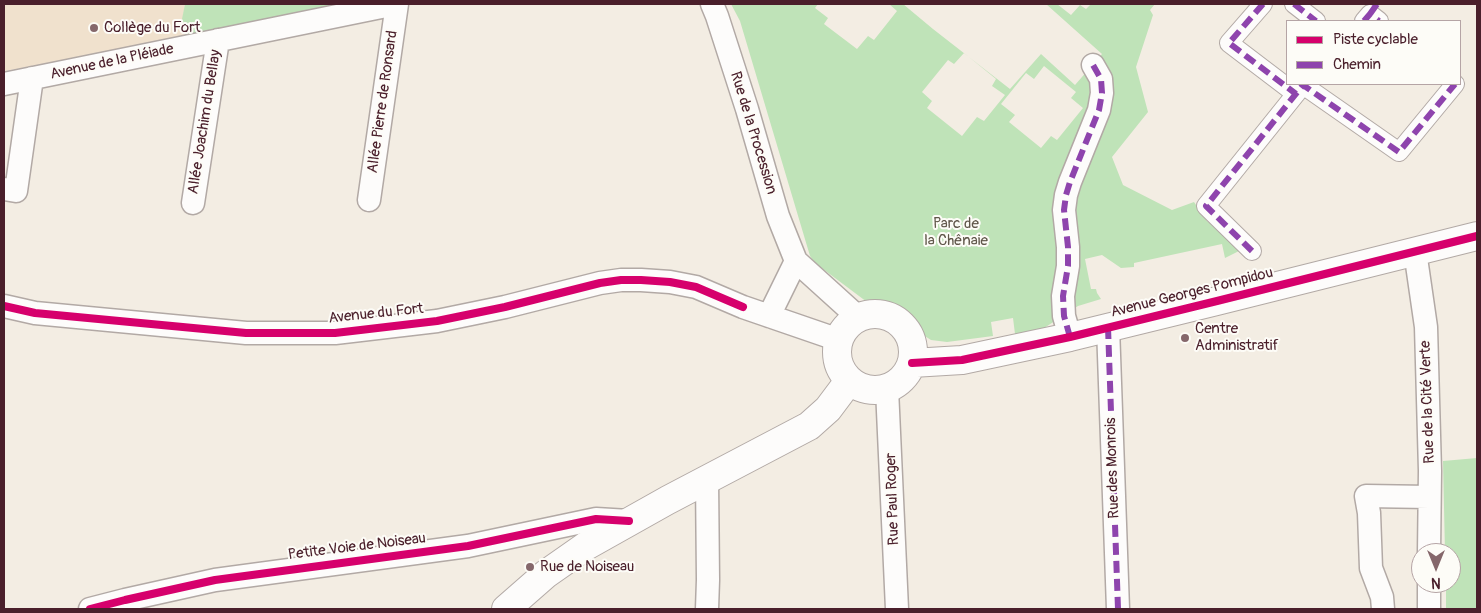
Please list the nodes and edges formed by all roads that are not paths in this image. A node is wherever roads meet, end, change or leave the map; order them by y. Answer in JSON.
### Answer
{"nodes":[{"id":1,"x":397,"y":4,"type":"edge"},
{"id":2,"x":712,"y":4,"type":"edge"},
{"id":3,"x":1263,"y":4,"type":"edge"},
{"id":4,"x":1294,"y":4,"type":"edge"},
{"id":5,"x":1315,"y":20,"type":"edge"},
{"id":6,"x":218,"y":40,"type":"junction"},
{"id":7,"x":1093,"y":65,"type":"dead end"},
{"id":8,"x":32,"y":78,"type":"junction"},
{"id":9,"x":4,"y":84,"type":"edge"},
{"id":10,"x":1303,"y":85,"type":"edge"},
{"id":11,"x":1303,"y":85,"type":"edge"},
{"id":12,"x":1454,"y":85,"type":"edge"},
{"id":13,"x":1296,"y":94,"type":"junction"},
{"id":14,"x":4,"y":189,"type":"edge"},
{"id":15,"x":369,"y":200,"type":"dead end"},
{"id":16,"x":193,"y":203,"type":"dead end"},
{"id":17,"x":1477,"y":236,"type":"edge"},
{"id":18,"x":1252,"y":251,"type":"dead end"},
{"id":19,"x":1415,"y":251,"type":"junction"},
{"id":20,"x":796,"y":261,"type":"junction"},
{"id":21,"x":4,"y":306,"type":"edge"},
{"id":22,"x":768,"y":316,"type":"junction"},
{"id":23,"x":859,"y":318,"type":"junction"},
{"id":24,"x":1108,"y":327,"type":"junction"},
{"id":25,"x":1070,"y":337,"type":"junction"},
{"id":26,"x":839,"y":340,"type":"junction"},
{"id":27,"x":912,"y":364,"type":"junction"},
{"id":28,"x":849,"y":381,"type":"junction"},
{"id":29,"x":888,"y":389,"type":"junction"},
{"id":30,"x":707,"y":479,"type":"junction"},
{"id":31,"x":1429,"y":497,"type":"junction"},
{"id":32,"x":629,"y":521,"type":"junction"},
{"id":33,"x":1429,"y":543,"type":"edge"},
{"id":34,"x":1429,"y":593,"type":"edge"},
{"id":35,"x":90,"y":609,"type":"edge"},
{"id":36,"x":506,"y":609,"type":"edge"},
{"id":37,"x":707,"y":609,"type":"edge"},
{"id":38,"x":897,"y":609,"type":"edge"},
{"id":39,"x":1118,"y":609,"type":"edge"},
{"id":40,"x":1382,"y":609,"type":"edge"},
{"id":41,"x":1429,"y":609,"type":"edge"}],
"edges":[{"from":1,"to":6,"type":"street","name":"Avenue de la Pléiade"},
{"from":1,"to":15,"type":"street","name":"Allée Pierre de Ronsard"},
{"from":2,"to":20,"type":"street","name":"Rue de la Procession"},
{"from":3,"to":13,"type":"street"},
{"from":4,"to":5,"type":"street"},
{"from":6,"to":8,"type":"street","name":"Avenue de la Pléiade"},
{"from":6,"to":16,"type":"street","name":"Allée Joachim du Bellay"},
{"from":7,"to":25,"type":"street"},
{"from":8,"to":9,"type":"street","name":"Avenue de la Pléiade"},
{"from":8,"to":14,"type":"street"},
{"from":10,"to":12,"type":"street"},
{"from":11,"to":13,"type":"street"},
{"from":13,"to":18,"type":"street"},
{"from":17,"to":19,"type":"street","name":"Avenue Georges Pompidou"},
{"from":19,"to":24,"type":"street","name":"Avenue Georges Pompidou"},
{"from":19,"to":31,"type":"street","name":"Rue de la Cité Verte"},
{"from":20,"to":22,"type":"street"},
{"from":20,"to":23,"type":"street"},
{"from":21,"to":22,"type":"street","name":"Avenue du Fort"},
{"from":22,"to":26,"type":"street","name":"Avenue du Fort"},
{"from":23,"to":26,"type":"street"},
{"from":23,"to":27,"type":"street"},
{"from":24,"to":25,"type":"street","name":"Avenue Georges Pompidou"},
{"from":24,"to":39,"type":"street","name":"Rue des Monrois"},
{"from":25,"to":27,"type":"street","name":"Avenue Georges Pompidou"},
{"from":26,"to":28,"type":"street"},
{"from":27,"to":29,"type":"street"},
{"from":28,"to":29,"type":"street"},
{"from":28,"to":30,"type":"street"},
{"from":29,"to":38,"type":"street","name":"Rue Paul Roger"},
{"from":30,"to":32,"type":"street"},
{"from":30,"to":37,"type":"street"},
{"from":31,"to":33,"type":"street","name":"Rue de la Cité Verte"},
{"from":31,"to":40,"type":"street"},
{"from":32,"to":35,"type":"street","name":"Petite Voie de Noiseau"},
{"from":32,"to":36,"type":"street"},
{"from":34,"to":41,"type":"street"}]}
